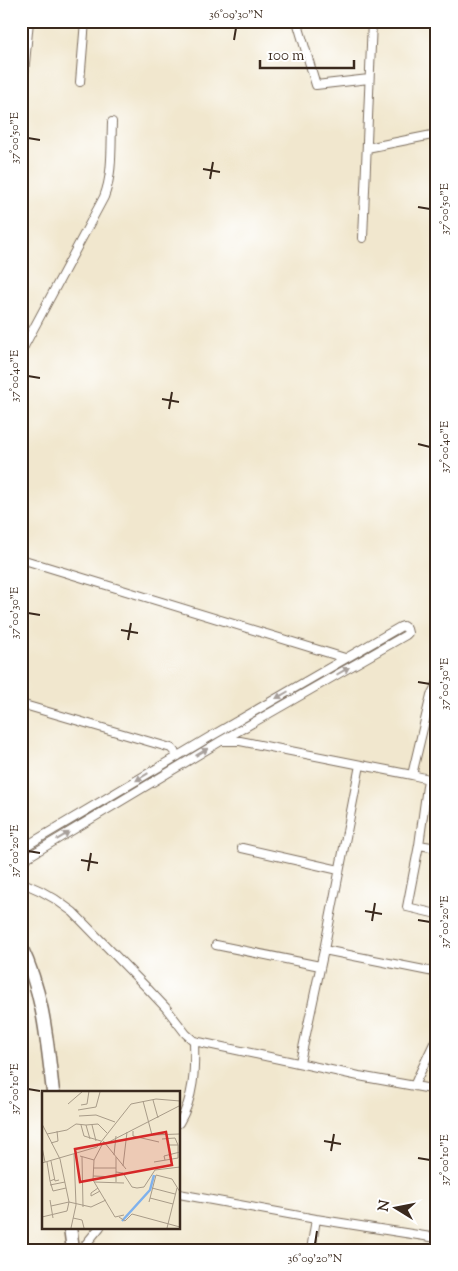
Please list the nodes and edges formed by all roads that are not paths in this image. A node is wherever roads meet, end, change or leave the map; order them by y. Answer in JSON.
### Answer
{"nodes":[{"id":1,"x":29,"y":21,"type":"edge"},
{"id":2,"x":85,"y":21,"type":"edge"},
{"id":3,"x":296,"y":21,"type":"edge"},
{"id":4,"x":372,"y":21,"type":"edge"},
{"id":5,"x":369,"y":79,"type":"junction"},
{"id":6,"x":80,"y":82,"type":"dead end"},
{"id":7,"x":21,"y":105,"type":"edge"},
{"id":8,"x":112,"y":122,"type":"dead end"},
{"id":9,"x":437,"y":134,"type":"edge"},
{"id":10,"x":366,"y":148,"type":"junction"},
{"id":11,"x":363,"y":238,"type":"dead end"},
{"id":12,"x":21,"y":352,"type":"edge"},
{"id":13,"x":21,"y":559,"type":"edge"},
{"id":14,"x":345,"y":658,"type":"junction"},
{"id":15,"x":437,"y":684,"type":"edge"},
{"id":16,"x":21,"y":704,"type":"edge"},
{"id":17,"x":208,"y":738,"type":"junction"},
{"id":18,"x":221,"y":741,"type":"junction"},
{"id":19,"x":178,"y":756,"type":"junction"},
{"id":20,"x":360,"y":765,"type":"junction"},
{"id":21,"x":412,"y":775,"type":"junction"},
{"id":22,"x":428,"y":779,"type":"junction"},
{"id":23,"x":437,"y":781,"type":"edge"},
{"id":24,"x":419,"y":845,"type":"junction"},
{"id":25,"x":242,"y":848,"type":"dead end"},
{"id":26,"x":437,"y":848,"type":"edge"},
{"id":27,"x":21,"y":849,"type":"edge"},
{"id":28,"x":21,"y":861,"type":"edge"},
{"id":29,"x":339,"y":870,"type":"junction"},
{"id":30,"x":21,"y":882,"type":"edge"},
{"id":31,"x":437,"y":914,"type":"edge"},
{"id":32,"x":216,"y":945,"type":"dead end"},
{"id":33,"x":21,"y":947,"type":"edge"},
{"id":34,"x":324,"y":950,"type":"junction"},
{"id":35,"x":437,"y":961,"type":"edge"},
{"id":36,"x":320,"y":966,"type":"junction"},
{"id":37,"x":436,"y":975,"type":"edge"},
{"id":38,"x":437,"y":1037,"type":"edge"},
{"id":39,"x":194,"y":1041,"type":"junction"},
{"id":40,"x":300,"y":1062,"type":"junction"},
{"id":41,"x":414,"y":1086,"type":"junction"},
{"id":42,"x":437,"y":1090,"type":"edge"},
{"id":43,"x":53,"y":1091,"type":"edge"},
{"id":44,"x":180,"y":1121,"type":"edge"},
{"id":45,"x":180,"y":1194,"type":"edge"},
{"id":46,"x":316,"y":1219,"type":"junction"},
{"id":47,"x":70,"y":1228,"type":"edge"},
{"id":48,"x":99,"y":1228,"type":"edge"},
{"id":49,"x":437,"y":1238,"type":"edge"},
{"id":50,"x":73,"y":1250,"type":"edge"},
{"id":51,"x":81,"y":1250,"type":"edge"},
{"id":52,"x":312,"y":1250,"type":"edge"}],
"edges":[{"from":1,"to":7,"type":"street"},
{"from":2,"to":6,"type":"street"},
{"from":3,"to":5,"type":"street"},
{"from":4,"to":5,"type":"street"},
{"from":5,"to":10,"type":"street"},
{"from":8,"to":12,"type":"street"},
{"from":9,"to":10,"type":"street"},
{"from":10,"to":11,"type":"street"},
{"from":13,"to":14,"type":"street"},
{"from":14,"to":17,"type":"street","one_way":true},
{"from":18,"to":14,"type":"street","one_way":true},
{"from":15,"to":21,"type":"street"},
{"from":16,"to":19,"type":"street"},
{"from":17,"to":18,"type":"street"},
{"from":17,"to":19,"type":"street"},
{"from":18,"to":20,"type":"street"},
{"from":28,"to":18,"type":"street","one_way":true},
{"from":19,"to":27,"type":"street","one_way":true},
{"from":20,"to":21,"type":"street"},
{"from":20,"to":29,"type":"street"},
{"from":21,"to":22,"type":"street"},
{"from":22,"to":23,"type":"street"},
{"from":22,"to":24,"type":"street"},
{"from":24,"to":26,"type":"street"},
{"from":24,"to":31,"type":"street"},
{"from":25,"to":29,"type":"street"},
{"from":29,"to":34,"type":"street"},
{"from":30,"to":39,"type":"street"},
{"from":32,"to":36,"type":"street"},
{"from":33,"to":43,"type":"highway"},
{"from":34,"to":36,"type":"street"},
{"from":34,"to":37,"type":"street"},
{"from":35,"to":37,"type":"street"},
{"from":36,"to":40,"type":"street"},
{"from":38,"to":41,"type":"street"},
{"from":39,"to":40,"type":"street"},
{"from":39,"to":44,"type":"street"},
{"from":40,"to":41,"type":"street"},
{"from":41,"to":42,"type":"street"},
{"from":45,"to":46,"type":"street"},
{"from":46,"to":49,"type":"street"},
{"from":46,"to":52,"type":"street"},
{"from":47,"to":50,"type":"highway"},
{"from":48,"to":51,"type":"street"}]}
